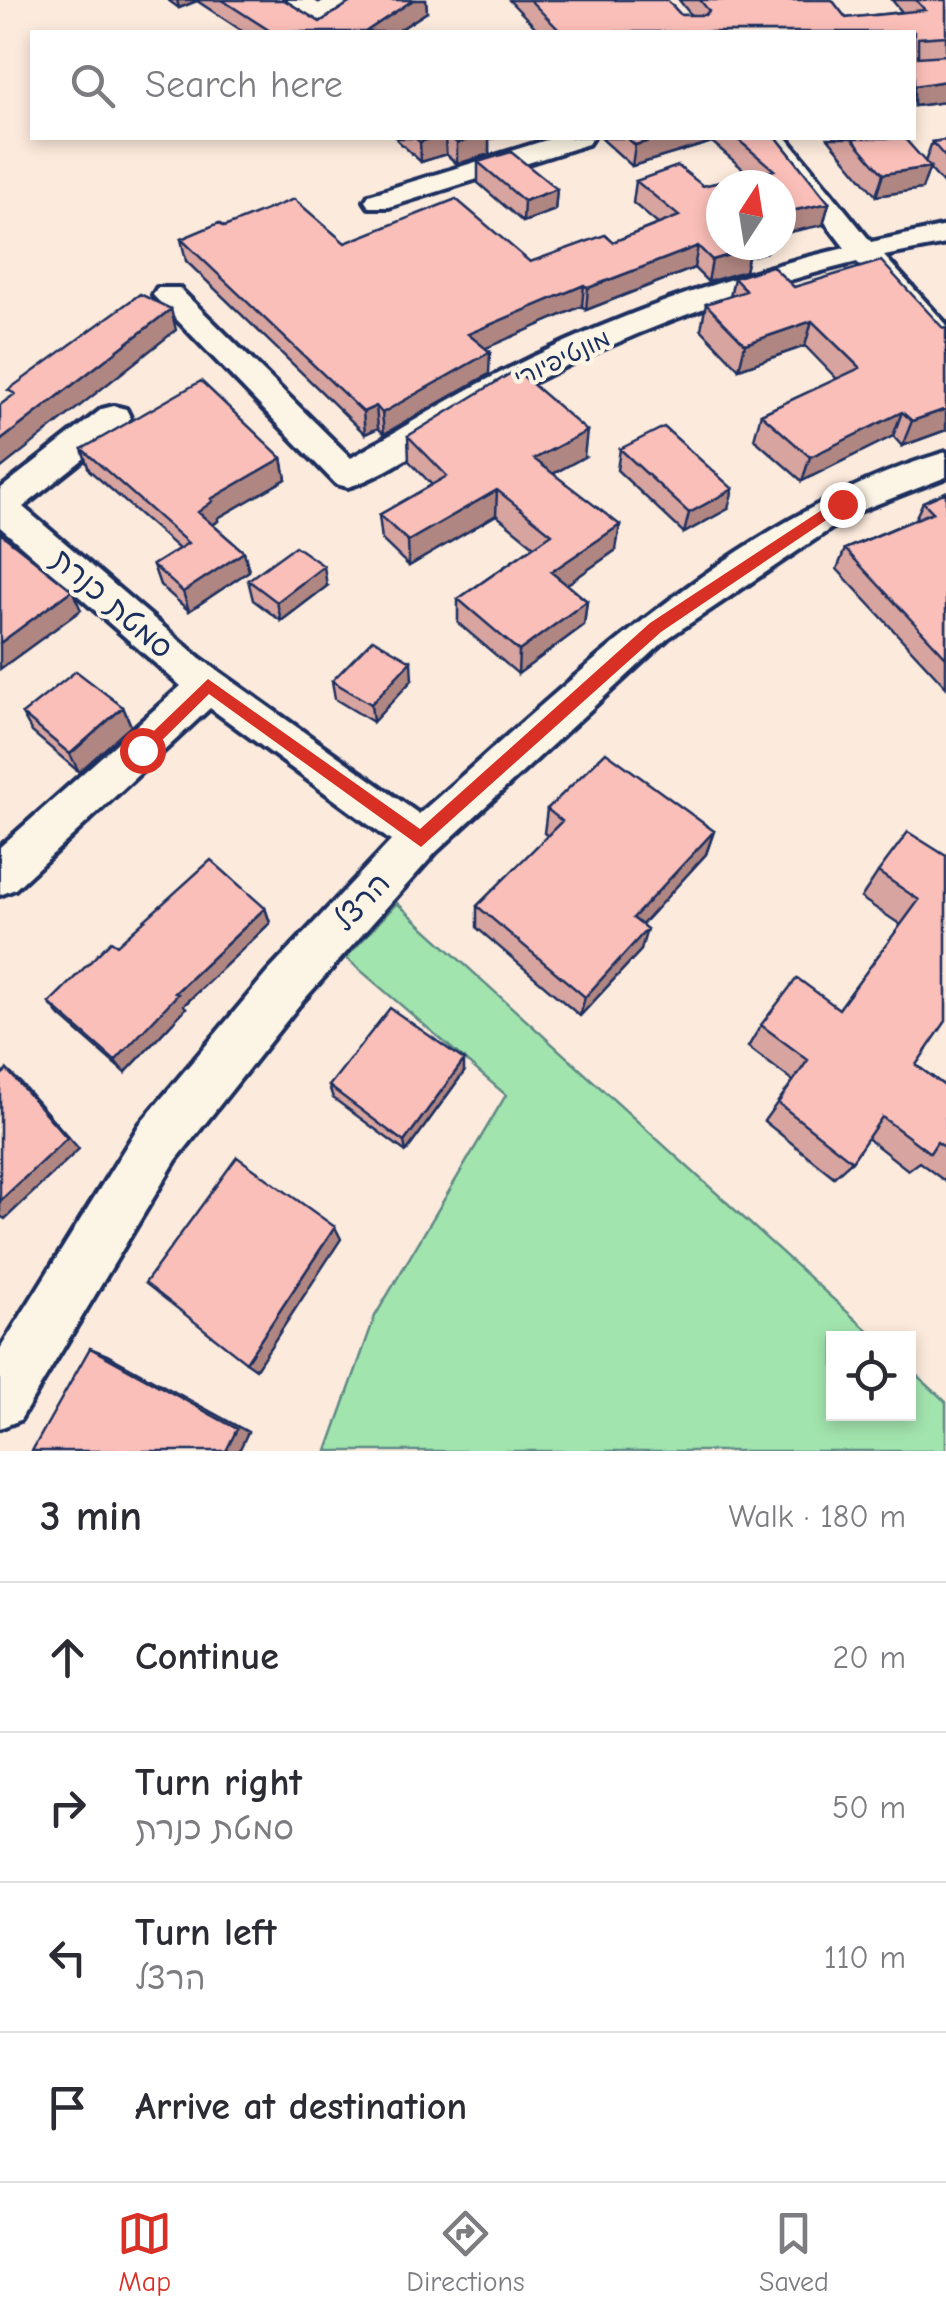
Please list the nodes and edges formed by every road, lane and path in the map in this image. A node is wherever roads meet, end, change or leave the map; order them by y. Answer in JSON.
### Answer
{"nodes":[{"id":1,"x":297,"y":0,"type":"edge"},
{"id":2,"x":342,"y":0,"type":"edge"},
{"id":3,"x":574,"y":140,"type":"edge"},
{"id":4,"x":776,"y":140,"type":"edge"},
{"id":5,"x":379,"y":201,"type":"dead end"},
{"id":6,"x":946,"y":235,"type":"edge"},
{"id":7,"x":862,"y":250,"type":"junction"},
{"id":8,"x":168,"y":295,"type":"dead end"},
{"id":9,"x":946,"y":344,"type":"edge"},
{"id":10,"x":114,"y":418,"type":"dead end"},
{"id":11,"x":946,"y":464,"type":"edge"},
{"id":12,"x":0,"y":507,"type":"edge"},
{"id":13,"x":208,"y":685,"type":"junction"},
{"id":14,"x":421,"y":839,"type":"junction"},
{"id":15,"x":0,"y":875,"type":"edge"},
{"id":16,"x":0,"y":1400,"type":"edge"}],
"edges":[{"from":1,"to":2,"type":"street"},
{"from":3,"to":5,"type":"street"},
{"from":4,"to":7,"type":"street"},
{"from":6,"to":7,"type":"street"},
{"from":7,"to":8,"type":"street","name":"מונטיפיורי"},
{"from":7,"to":9,"type":"street"},
{"from":10,"to":12,"type":"street","name":"סמטת כנרת"},
{"from":11,"to":14,"type":"street","name":"הרצל"},
{"from":12,"to":13,"type":"street","name":"סמטת כנרת"},
{"from":13,"to":14,"type":"street","name":"סמטת כנרת"},
{"from":13,"to":15,"type":"street"},
{"from":14,"to":16,"type":"street","name":"הרצל"}]}
